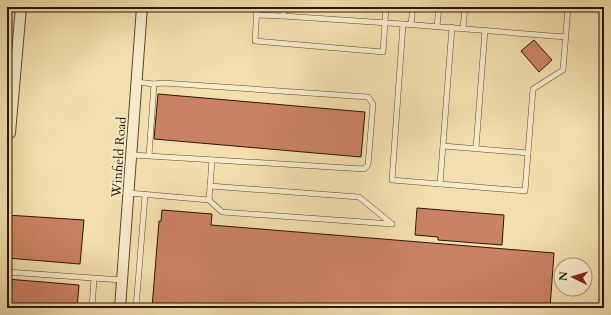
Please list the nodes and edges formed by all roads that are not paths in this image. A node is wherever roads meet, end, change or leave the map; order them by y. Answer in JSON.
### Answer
{"nodes":[{"id":1,"x":20,"y":7,"type":"edge"},
{"id":2,"x":142,"y":7,"type":"edge"},
{"id":3,"x":257,"y":7,"type":"edge"},
{"id":4,"x":284,"y":7,"type":"edge"},
{"id":5,"x":386,"y":7,"type":"edge"},
{"id":6,"x":413,"y":7,"type":"edge"},
{"id":7,"x":439,"y":7,"type":"edge"},
{"id":8,"x":465,"y":7,"type":"edge"},
{"id":9,"x":568,"y":7,"type":"edge"},
{"id":10,"x":257,"y":15,"type":"junction"},
{"id":11,"x":283,"y":16,"type":"junction"},
{"id":12,"x":385,"y":24,"type":"junction"},
{"id":13,"x":403,"y":24,"type":"junction"},
{"id":14,"x":411,"y":24,"type":"junction"},
{"id":15,"x":437,"y":26,"type":"junction"},
{"id":16,"x":452,"y":28,"type":"junction"},
{"id":17,"x":464,"y":28,"type":"junction"},
{"id":18,"x":486,"y":30,"type":"junction"},
{"id":19,"x":565,"y":37,"type":"junction"},
{"id":20,"x":137,"y":82,"type":"junction"},
{"id":21,"x":154,"y":84,"type":"junction"},
{"id":22,"x":10,"y":133,"type":"dead end"},
{"id":23,"x":443,"y":146,"type":"junction"},
{"id":24,"x":476,"y":148,"type":"junction"},
{"id":25,"x":528,"y":153,"type":"junction"},
{"id":26,"x":132,"y":155,"type":"junction"},
{"id":27,"x":149,"y":156,"type":"junction"},
{"id":28,"x":212,"y":160,"type":"junction"},
{"id":29,"x":440,"y":184,"type":"junction"},
{"id":30,"x":210,"y":186,"type":"junction"},
{"id":31,"x":129,"y":193,"type":"junction"},
{"id":32,"x":145,"y":196,"type":"junction"},
{"id":33,"x":209,"y":200,"type":"junction"},
{"id":34,"x":7,"y":272,"type":"edge"},
{"id":35,"x":94,"y":279,"type":"junction"},
{"id":36,"x":122,"y":280,"type":"junction"},
{"id":37,"x":92,"y":308,"type":"edge"},
{"id":38,"x":120,"y":308,"type":"edge"},
{"id":39,"x":136,"y":308,"type":"edge"}],
"edges":[{"from":1,"to":22,"type":"street"},
{"from":2,"to":20,"type":"street","name":"Winfield Road"},
{"from":3,"to":10,"type":"lane"},
{"from":4,"to":11,"type":"lane"},
{"from":5,"to":12,"type":"lane"},
{"from":6,"to":14,"type":"lane"},
{"from":7,"to":15,"type":"lane"},
{"from":8,"to":17,"type":"lane"},
{"from":9,"to":19,"type":"lane"},
{"from":10,"to":11,"type":"lane"},
{"from":10,"to":12,"type":"lane"},
{"from":11,"to":12,"type":"lane"},
{"from":12,"to":13,"type":"lane"},
{"from":13,"to":14,"type":"lane"},
{"from":13,"to":29,"type":"lane"},
{"from":14,"to":15,"type":"lane"},
{"from":15,"to":16,"type":"lane"},
{"from":16,"to":17,"type":"lane"},
{"from":16,"to":23,"type":"lane"},
{"from":17,"to":18,"type":"lane"},
{"from":18,"to":19,"type":"lane"},
{"from":18,"to":24,"type":"lane"},
{"from":19,"to":25,"type":"lane"},
{"from":20,"to":21,"type":"lane"},
{"from":20,"to":26,"type":"street","name":"Winfield Road"},
{"from":21,"to":27,"type":"lane"},
{"from":21,"to":28,"type":"lane"},
{"from":23,"to":24,"type":"lane"},
{"from":23,"to":29,"type":"lane"},
{"from":24,"to":25,"type":"lane"},
{"from":25,"to":29,"type":"lane"},
{"from":26,"to":27,"type":"lane"},
{"from":26,"to":31,"type":"street","name":"Winfield Road"},
{"from":27,"to":28,"type":"lane"},
{"from":28,"to":30,"type":"lane"},
{"from":30,"to":33,"type":"lane"},
{"from":30,"to":33,"type":"lane"},
{"from":31,"to":32,"type":"lane"},
{"from":31,"to":36,"type":"street","name":"Winfield Road"},
{"from":32,"to":33,"type":"lane"},
{"from":32,"to":39,"type":"lane"},
{"from":34,"to":35,"type":"lane"},
{"from":35,"to":36,"type":"lane"},
{"from":35,"to":37,"type":"lane"},
{"from":36,"to":38,"type":"street","name":"Winfield Road"}]}
